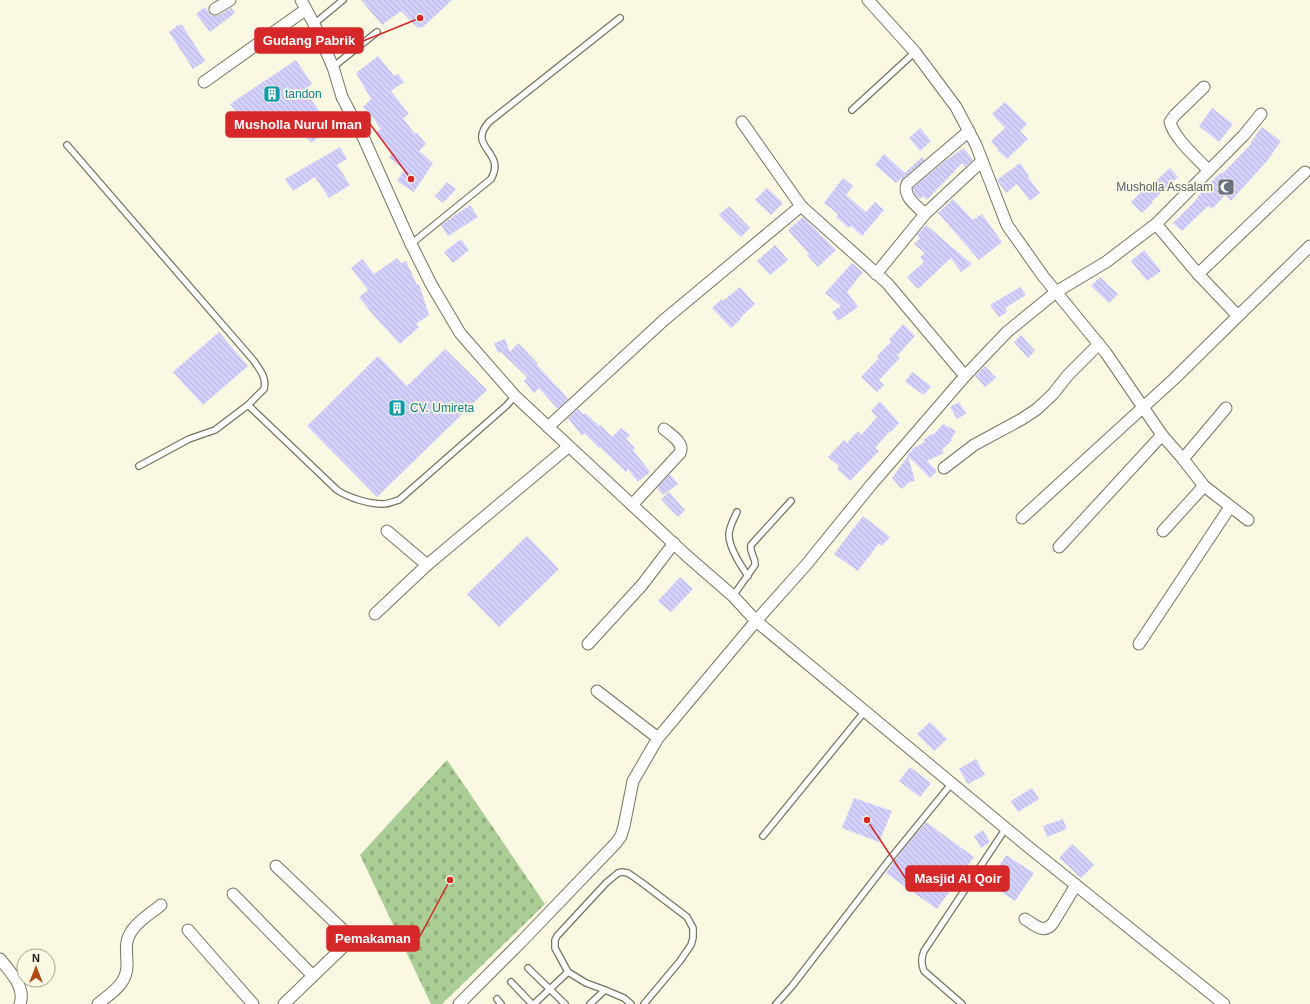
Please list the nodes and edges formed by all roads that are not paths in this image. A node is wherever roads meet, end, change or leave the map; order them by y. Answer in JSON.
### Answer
{"nodes":[{"id":1,"x":230,"y":0,"type":"edge"},
{"id":2,"x":343,"y":0,"type":"edge"},
{"id":3,"x":868,"y":0,"type":"edge"},
{"id":4,"x":303,"y":5,"type":"edge"},
{"id":5,"x":215,"y":9,"type":"dead end"},
{"id":6,"x":620,"y":18,"type":"dead end"},
{"id":7,"x":314,"y":24,"type":"junction"},
{"id":8,"x":377,"y":32,"type":"dead end"},
{"id":9,"x":916,"y":52,"type":"junction"},
{"id":10,"x":333,"y":67,"type":"junction"},
{"id":11,"x":204,"y":82,"type":"dead end"},
{"id":12,"x":1204,"y":87,"type":"dead end"},
{"id":13,"x":852,"y":110,"type":"dead end"},
{"id":14,"x":1262,"y":114,"type":"dead end"},
{"id":15,"x":742,"y":122,"type":"dead end"},
{"id":16,"x":969,"y":131,"type":"junction"},
{"id":17,"x":67,"y":145,"type":"dead end"},
{"id":18,"x":982,"y":161,"type":"junction"},
{"id":19,"x":1208,"y":170,"type":"junction"},
{"id":20,"x":1305,"y":172,"type":"dead end"},
{"id":21,"x":801,"y":206,"type":"junction"},
{"id":22,"x":926,"y":214,"type":"junction"},
{"id":23,"x":1156,"y":224,"type":"junction"},
{"id":24,"x":411,"y":244,"type":"junction"},
{"id":25,"x":1310,"y":246,"type":"edge"},
{"id":26,"x":876,"y":274,"type":"junction"},
{"id":27,"x":1198,"y":274,"type":"junction"},
{"id":28,"x":1056,"y":292,"type":"junction"},
{"id":29,"x":1238,"y":316,"type":"junction"},
{"id":30,"x":1099,"y":344,"type":"junction"},
{"id":31,"x":965,"y":376,"type":"junction"},
{"id":32,"x":515,"y":396,"type":"junction"},
{"id":33,"x":248,"y":405,"type":"junction"},
{"id":34,"x":1142,"y":407,"type":"junction"},
{"id":35,"x":1226,"y":408,"type":"dead end"},
{"id":36,"x":548,"y":427,"type":"junction"},
{"id":37,"x":664,"y":429,"type":"dead end"},
{"id":38,"x":1162,"y":435,"type":"junction"},
{"id":39,"x":568,"y":447,"type":"junction"},
{"id":40,"x":1183,"y":458,"type":"junction"},
{"id":41,"x":139,"y":466,"type":"dead end"},
{"id":42,"x":944,"y":468,"type":"dead end"},
{"id":43,"x":1204,"y":486,"type":"junction"},
{"id":44,"x":791,"y":501,"type":"dead end"},
{"id":45,"x":632,"y":505,"type":"junction"},
{"id":46,"x":1230,"y":508,"type":"junction"},
{"id":47,"x":737,"y":512,"type":"dead end"},
{"id":48,"x":1022,"y":518,"type":"dead end"},
{"id":49,"x":1248,"y":520,"type":"dead end"},
{"id":50,"x":387,"y":531,"type":"dead end"},
{"id":51,"x":1163,"y":531,"type":"dead end"},
{"id":52,"x":674,"y":543,"type":"junction"},
{"id":53,"x":1059,"y":548,"type":"dead end"},
{"id":54,"x":427,"y":565,"type":"junction"},
{"id":55,"x":748,"y":576,"type":"junction"},
{"id":56,"x":733,"y":596,"type":"junction"},
{"id":57,"x":375,"y":614,"type":"dead end"},
{"id":58,"x":756,"y":621,"type":"junction"},
{"id":59,"x":588,"y":644,"type":"dead end"},
{"id":60,"x":1139,"y":644,"type":"dead end"},
{"id":61,"x":597,"y":691,"type":"dead end"},
{"id":62,"x":865,"y":711,"type":"junction"},
{"id":63,"x":658,"y":738,"type":"junction"},
{"id":64,"x":952,"y":783,"type":"junction"},
{"id":65,"x":1006,"y":828,"type":"junction"},
{"id":66,"x":764,"y":836,"type":"dead end"},
{"id":67,"x":276,"y":866,"type":"dead end"},
{"id":68,"x":1076,"y":886,"type":"junction"},
{"id":69,"x":233,"y":894,"type":"dead end"},
{"id":70,"x":161,"y":905,"type":"dead end"},
{"id":71,"x":1025,"y":919,"type":"dead end"},
{"id":72,"x":188,"y":930,"type":"dead end"},
{"id":73,"x":0,"y":959,"type":"edge"},
{"id":74,"x":528,"y":968,"type":"dead end"},
{"id":75,"x":568,"y":972,"type":"junction"},
{"id":76,"x":313,"y":976,"type":"junction"},
{"id":77,"x":511,"y":982,"type":"dead end"},
{"id":78,"x":550,"y":989,"type":"junction"},
{"id":79,"x":605,"y":990,"type":"junction"},
{"id":80,"x":497,"y":999,"type":"dead end"},
{"id":81,"x":20,"y":1004,"type":"edge"},
{"id":82,"x":98,"y":1004,"type":"edge"},
{"id":83,"x":253,"y":1004,"type":"edge"},
{"id":84,"x":284,"y":1004,"type":"edge"},
{"id":85,"x":459,"y":1004,"type":"edge"},
{"id":86,"x":501,"y":1004,"type":"edge"},
{"id":87,"x":533,"y":1004,"type":"edge"},
{"id":88,"x":565,"y":1004,"type":"edge"},
{"id":89,"x":590,"y":1004,"type":"edge"},
{"id":90,"x":631,"y":1004,"type":"edge"},
{"id":91,"x":644,"y":1004,"type":"edge"},
{"id":92,"x":776,"y":1004,"type":"edge"},
{"id":93,"x":962,"y":1004,"type":"edge"},
{"id":94,"x":1224,"y":1004,"type":"edge"}],
"edges":[{"from":1,"to":5,"type":"street"},
{"from":2,"to":7,"type":"lane"},
{"from":3,"to":9,"type":"street"},
{"from":4,"to":7,"type":"street"},
{"from":4,"to":11,"type":"street"},
{"from":6,"to":24,"type":"lane"},
{"from":7,"to":10,"type":"street"},
{"from":8,"to":10,"type":"lane"},
{"from":9,"to":13,"type":"lane"},
{"from":9,"to":16,"type":"street"},
{"from":10,"to":24,"type":"street"},
{"from":12,"to":19,"type":"street"},
{"from":14,"to":19,"type":"street"},
{"from":15,"to":21,"type":"street"},
{"from":16,"to":18,"type":"street"},
{"from":16,"to":22,"type":"street"},
{"from":17,"to":33,"type":"lane"},
{"from":18,"to":22,"type":"street"},
{"from":18,"to":28,"type":"street"},
{"from":19,"to":23,"type":"street"},
{"from":20,"to":27,"type":"street"},
{"from":21,"to":26,"type":"street"},
{"from":21,"to":36,"type":"street"},
{"from":22,"to":26,"type":"street"},
{"from":23,"to":27,"type":"street"},
{"from":23,"to":28,"type":"street"},
{"from":24,"to":32,"type":"street"},
{"from":25,"to":29,"type":"street"},
{"from":26,"to":31,"type":"street"},
{"from":27,"to":29,"type":"street"},
{"from":28,"to":30,"type":"street"},
{"from":28,"to":31,"type":"street"},
{"from":29,"to":34,"type":"street"},
{"from":30,"to":34,"type":"street"},
{"from":30,"to":42,"type":"street"},
{"from":31,"to":58,"type":"street"},
{"from":32,"to":33,"type":"lane"},
{"from":32,"to":36,"type":"street"},
{"from":33,"to":41,"type":"lane"},
{"from":34,"to":38,"type":"street"},
{"from":34,"to":48,"type":"street"},
{"from":35,"to":40,"type":"street"},
{"from":36,"to":39,"type":"street"},
{"from":37,"to":45,"type":"street"},
{"from":38,"to":40,"type":"street"},
{"from":38,"to":53,"type":"street"},
{"from":39,"to":45,"type":"street"},
{"from":39,"to":54,"type":"street"},
{"from":40,"to":43,"type":"street"},
{"from":43,"to":46,"type":"street"},
{"from":43,"to":51,"type":"street"},
{"from":44,"to":55,"type":"lane"},
{"from":45,"to":52,"type":"street"},
{"from":46,"to":49,"type":"street"},
{"from":46,"to":60,"type":"street"},
{"from":47,"to":55,"type":"lane"},
{"from":50,"to":54,"type":"street"},
{"from":52,"to":56,"type":"street"},
{"from":52,"to":59,"type":"street"},
{"from":54,"to":57,"type":"street"},
{"from":55,"to":56,"type":"lane"},
{"from":56,"to":58,"type":"street"},
{"from":58,"to":62,"type":"street"},
{"from":58,"to":63,"type":"street"},
{"from":61,"to":63,"type":"street"},
{"from":62,"to":64,"type":"street"},
{"from":62,"to":66,"type":"lane"},
{"from":63,"to":85,"type":"street"},
{"from":64,"to":65,"type":"street"},
{"from":64,"to":92,"type":"lane"},
{"from":65,"to":68,"type":"street"},
{"from":65,"to":93,"type":"lane"},
{"from":67,"to":76,"type":"street"},
{"from":68,"to":71,"type":"street"},
{"from":68,"to":94,"type":"street"},
{"from":69,"to":76,"type":"street"},
{"from":70,"to":82,"type":"street"},
{"from":72,"to":83,"type":"street"},
{"from":73,"to":81,"type":"street"},
{"from":74,"to":78,"type":"lane"},
{"from":75,"to":78,"type":"lane"},
{"from":75,"to":79,"type":"lane"},
{"from":75,"to":91,"type":"lane"},
{"from":76,"to":84,"type":"street"},
{"from":77,"to":87,"type":"lane"},
{"from":78,"to":87,"type":"lane"},
{"from":78,"to":88,"type":"lane"},
{"from":79,"to":89,"type":"lane"},
{"from":79,"to":90,"type":"lane"},
{"from":80,"to":86,"type":"lane"}]}
